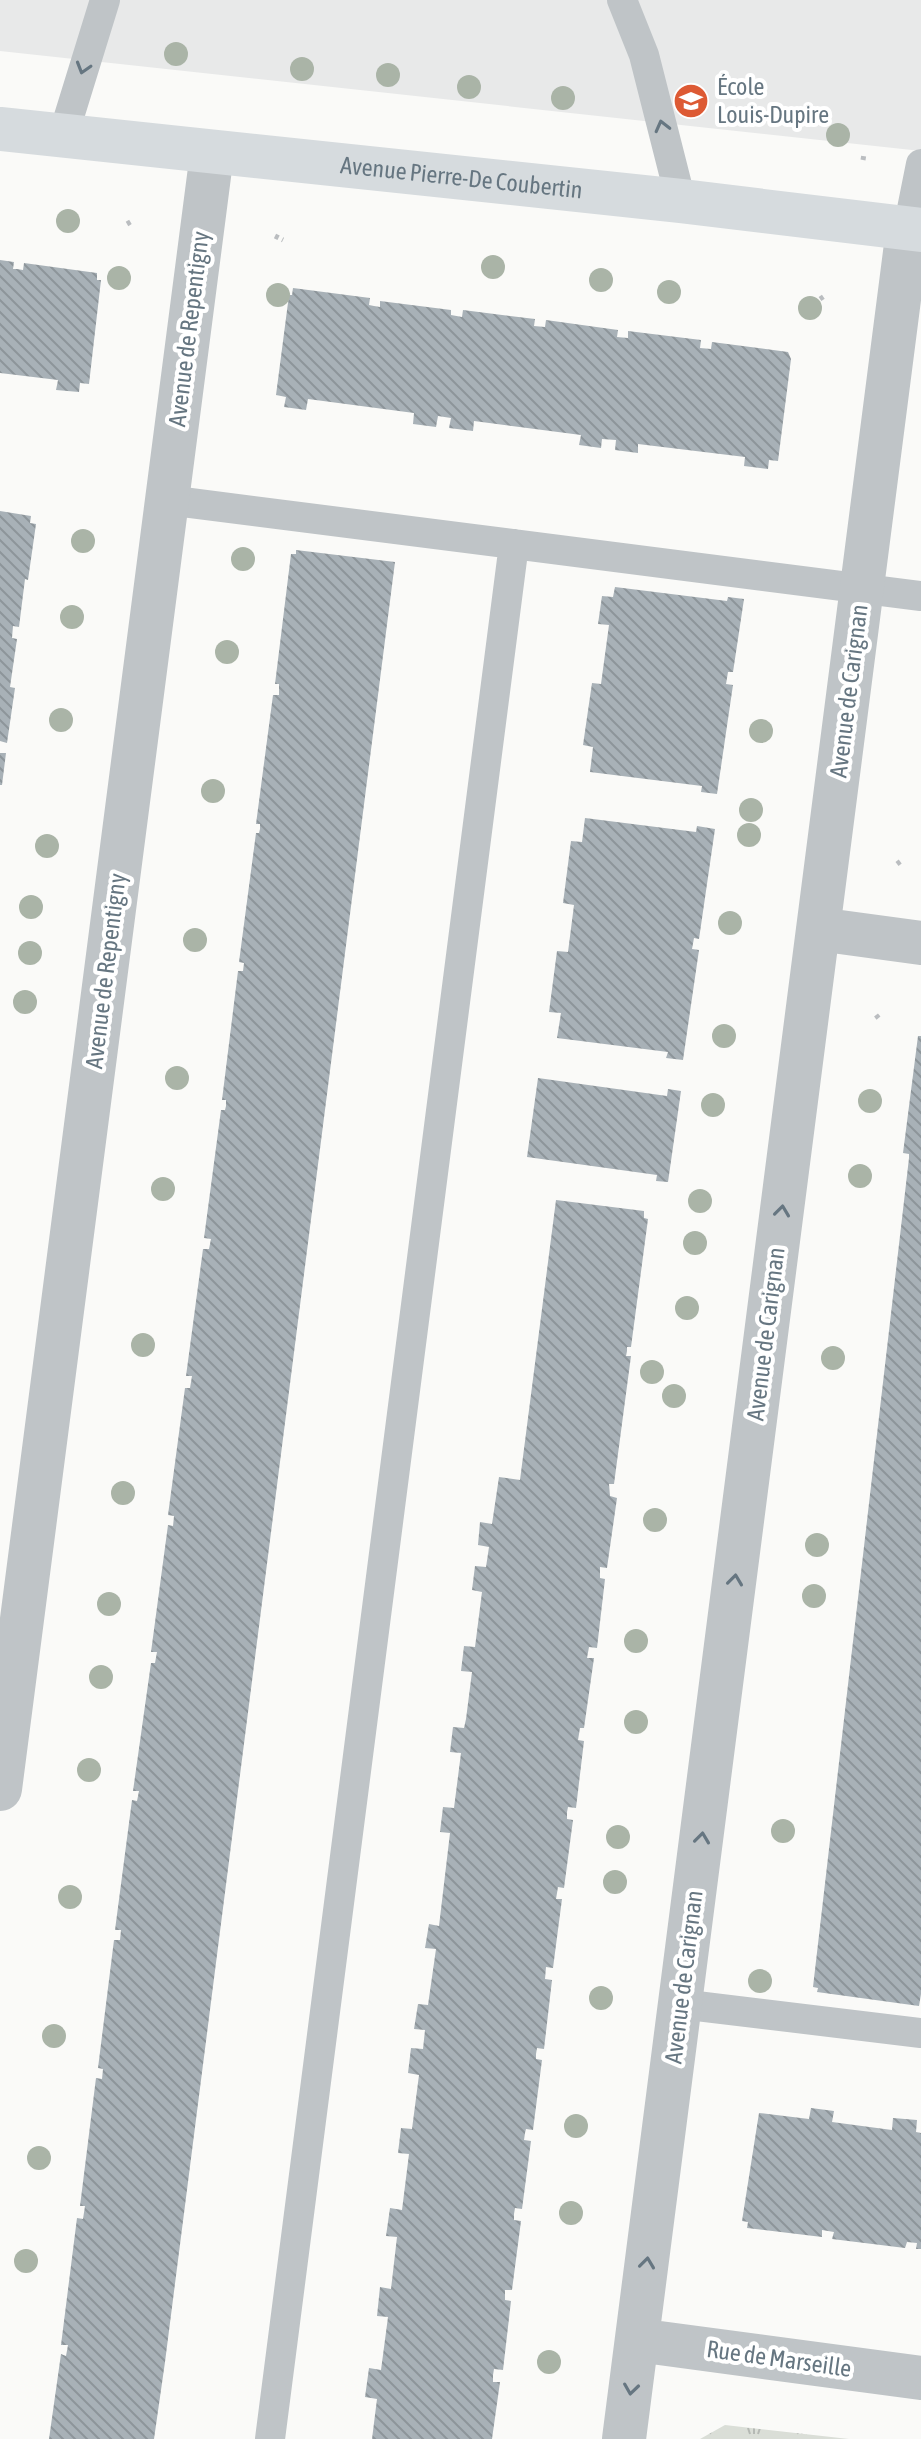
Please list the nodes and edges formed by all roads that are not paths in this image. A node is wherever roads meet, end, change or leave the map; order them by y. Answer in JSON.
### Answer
{"nodes":[{"id":1,"x":105,"y":0,"type":"edge"},
{"id":2,"x":622,"y":0,"type":"edge"},
{"id":3,"x":0,"y":129,"type":"edge"},
{"id":4,"x":63,"y":136,"type":"junction"},
{"id":5,"x":212,"y":153,"type":"junction"},
{"id":6,"x":921,"y":164,"type":"edge"},
{"id":7,"x":681,"y":201,"type":"junction"},
{"id":8,"x":914,"y":230,"type":"edge"},
{"id":9,"x":167,"y":500,"type":"junction"},
{"id":10,"x":514,"y":544,"type":"junction"},
{"id":11,"x":862,"y":588,"type":"junction"},
{"id":12,"x":921,"y":596,"type":"edge"},
{"id":13,"x":818,"y":929,"type":"junction"},
{"id":14,"x":921,"y":943,"type":"edge"},
{"id":15,"x":0,"y":1789,"type":"edge"},
{"id":16,"x":680,"y":2004,"type":"junction"},
{"id":17,"x":921,"y":2033,"type":"edge"},
{"id":18,"x":637,"y":2340,"type":"junction"},
{"id":19,"x":921,"y":2378,"type":"edge"},
{"id":20,"x":270,"y":2439,"type":"edge"},
{"id":21,"x":624,"y":2439,"type":"edge"}],
"edges":[{"from":1,"to":4,"type":"lane","one_way":true},
{"from":7,"to":2,"type":"lane","one_way":true},
{"from":3,"to":4,"type":"street","name":"Avenue Pierre-De Coubertin"},
{"from":4,"to":5,"type":"street","name":"Avenue Pierre-De Coubertin"},
{"from":5,"to":7,"type":"street","name":"Avenue Pierre-De Coubertin"},
{"from":5,"to":9,"type":"street","name":"Avenue de Repentigny"},
{"from":6,"to":8,"type":"lane"},
{"from":7,"to":8,"type":"street","name":"Avenue Pierre-De Coubertin"},
{"from":8,"to":11,"type":"street","name":"Avenue de Carignan"},
{"from":9,"to":10,"type":"lane"},
{"from":9,"to":15,"type":"street","name":"Avenue de Repentigny"},
{"from":10,"to":11,"type":"lane"},
{"from":10,"to":20,"type":"lane"},
{"from":11,"to":12,"type":"lane"},
{"from":11,"to":13,"type":"street","name":"Avenue de Carignan"},
{"from":13,"to":14,"type":"street"},
{"from":16,"to":13,"type":"street","name":"Avenue de Carignan","one_way":true},
{"from":16,"to":17,"type":"lane"},
{"from":18,"to":16,"type":"street","name":"Avenue de Carignan","one_way":true},
{"from":18,"to":19,"type":"street","name":"Rue de Marseille"},
{"from":18,"to":21,"type":"street","name":"Avenue de Carignan","one_way":true}]}
